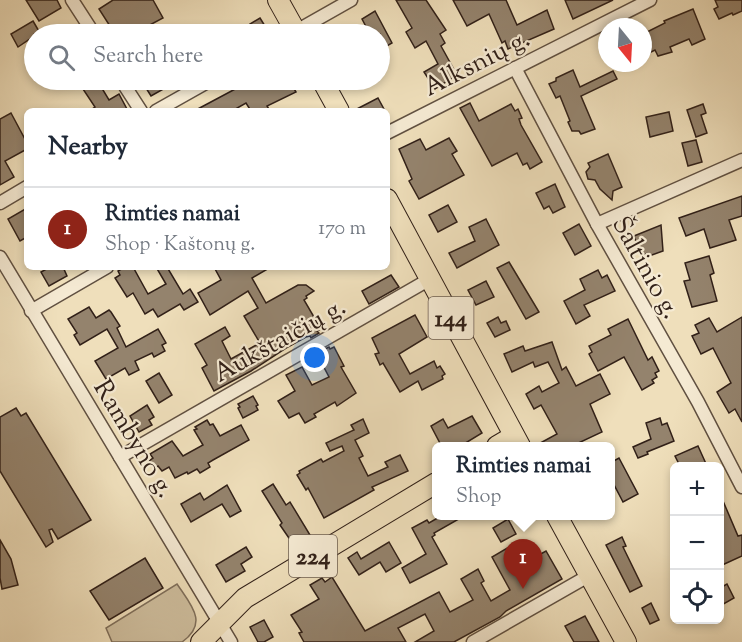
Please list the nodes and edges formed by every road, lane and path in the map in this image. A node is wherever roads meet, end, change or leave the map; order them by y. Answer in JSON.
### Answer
{"nodes":[{"id":1,"x":72,"y":0,"type":"edge"},
{"id":2,"x":278,"y":0,"type":"edge"},
{"id":3,"x":351,"y":0,"type":"edge"},
{"id":4,"x":650,"y":0,"type":"edge"},
{"id":5,"x":88,"y":24,"type":"edge"},
{"id":6,"x":290,"y":24,"type":"edge"},
{"id":7,"x":310,"y":24,"type":"edge"},
{"id":8,"x":515,"y":68,"type":"junction"},
{"id":9,"x":127,"y":90,"type":"edge"},
{"id":10,"x":193,"y":90,"type":"edge"},
{"id":11,"x":327,"y":90,"type":"edge"},
{"id":12,"x":139,"y":108,"type":"edge"},
{"id":13,"x":161,"y":108,"type":"edge"},
{"id":14,"x":337,"y":108,"type":"edge"},
{"id":15,"x":390,"y":131,"type":"edge"},
{"id":16,"x":742,"y":160,"type":"edge"},
{"id":17,"x":24,"y":189,"type":"edge"},
{"id":18,"x":0,"y":202,"type":"edge"},
{"id":19,"x":390,"y":205,"type":"edge"},
{"id":20,"x":597,"y":224,"type":"junction"},
{"id":21,"x":0,"y":257,"type":"edge"},
{"id":22,"x":102,"y":270,"type":"edge"},
{"id":23,"x":430,"y":279,"type":"junction"},
{"id":24,"x":31,"y":311,"type":"junction"},
{"id":25,"x":517,"y":441,"type":"edge"},
{"id":26,"x":120,"y":457,"type":"junction"},
{"id":27,"x":432,"y":485,"type":"edge"},
{"id":28,"x":742,"y":487,"type":"edge"},
{"id":29,"x":559,"y":520,"type":"edge"},
{"id":30,"x":590,"y":575,"type":"junction"},
{"id":31,"x":220,"y":623,"type":"junction"},
{"id":32,"x":201,"y":642,"type":"edge"},
{"id":33,"x":231,"y":642,"type":"edge"},
{"id":34,"x":473,"y":642,"type":"edge"},
{"id":35,"x":626,"y":642,"type":"edge"}],
"edges":[{"from":1,"to":5,"type":"street"},
{"from":2,"to":6,"type":"main road"},
{"from":3,"to":7,"type":"street"},
{"from":4,"to":8,"type":"street","name":"Alksnių g."},
{"from":8,"to":15,"type":"street","name":"Alksnių g."},
{"from":8,"to":20,"type":"street","name":"Šaltinio g."},
{"from":9,"to":12,"type":"street"},
{"from":10,"to":13,"type":"street"},
{"from":11,"to":14,"type":"main road"},
{"from":16,"to":20,"type":"street"},
{"from":17,"to":18,"type":"street"},
{"from":19,"to":23,"type":"main road","number":"144"},
{"from":20,"to":28,"type":"street","name":"Šaltinio g."},
{"from":21,"to":24,"type":"street","name":"Rambyno g."},
{"from":22,"to":24,"type":"street"},
{"from":23,"to":25,"type":"main road","number":"144"},
{"from":23,"to":26,"type":"street","name":"Aukštaičių g."},
{"from":24,"to":26,"type":"street","name":"Rambyno g."},
{"from":26,"to":31,"type":"street","name":"Rambyno g."},
{"from":27,"to":31,"type":"main road","number":"224"},
{"from":29,"to":30,"type":"main road"},
{"from":30,"to":34,"type":"street"},
{"from":30,"to":35,"type":"main road"},
{"from":31,"to":32,"type":"main road","number":"224"},
{"from":31,"to":33,"type":"street","name":"Rambyno g."}]}
